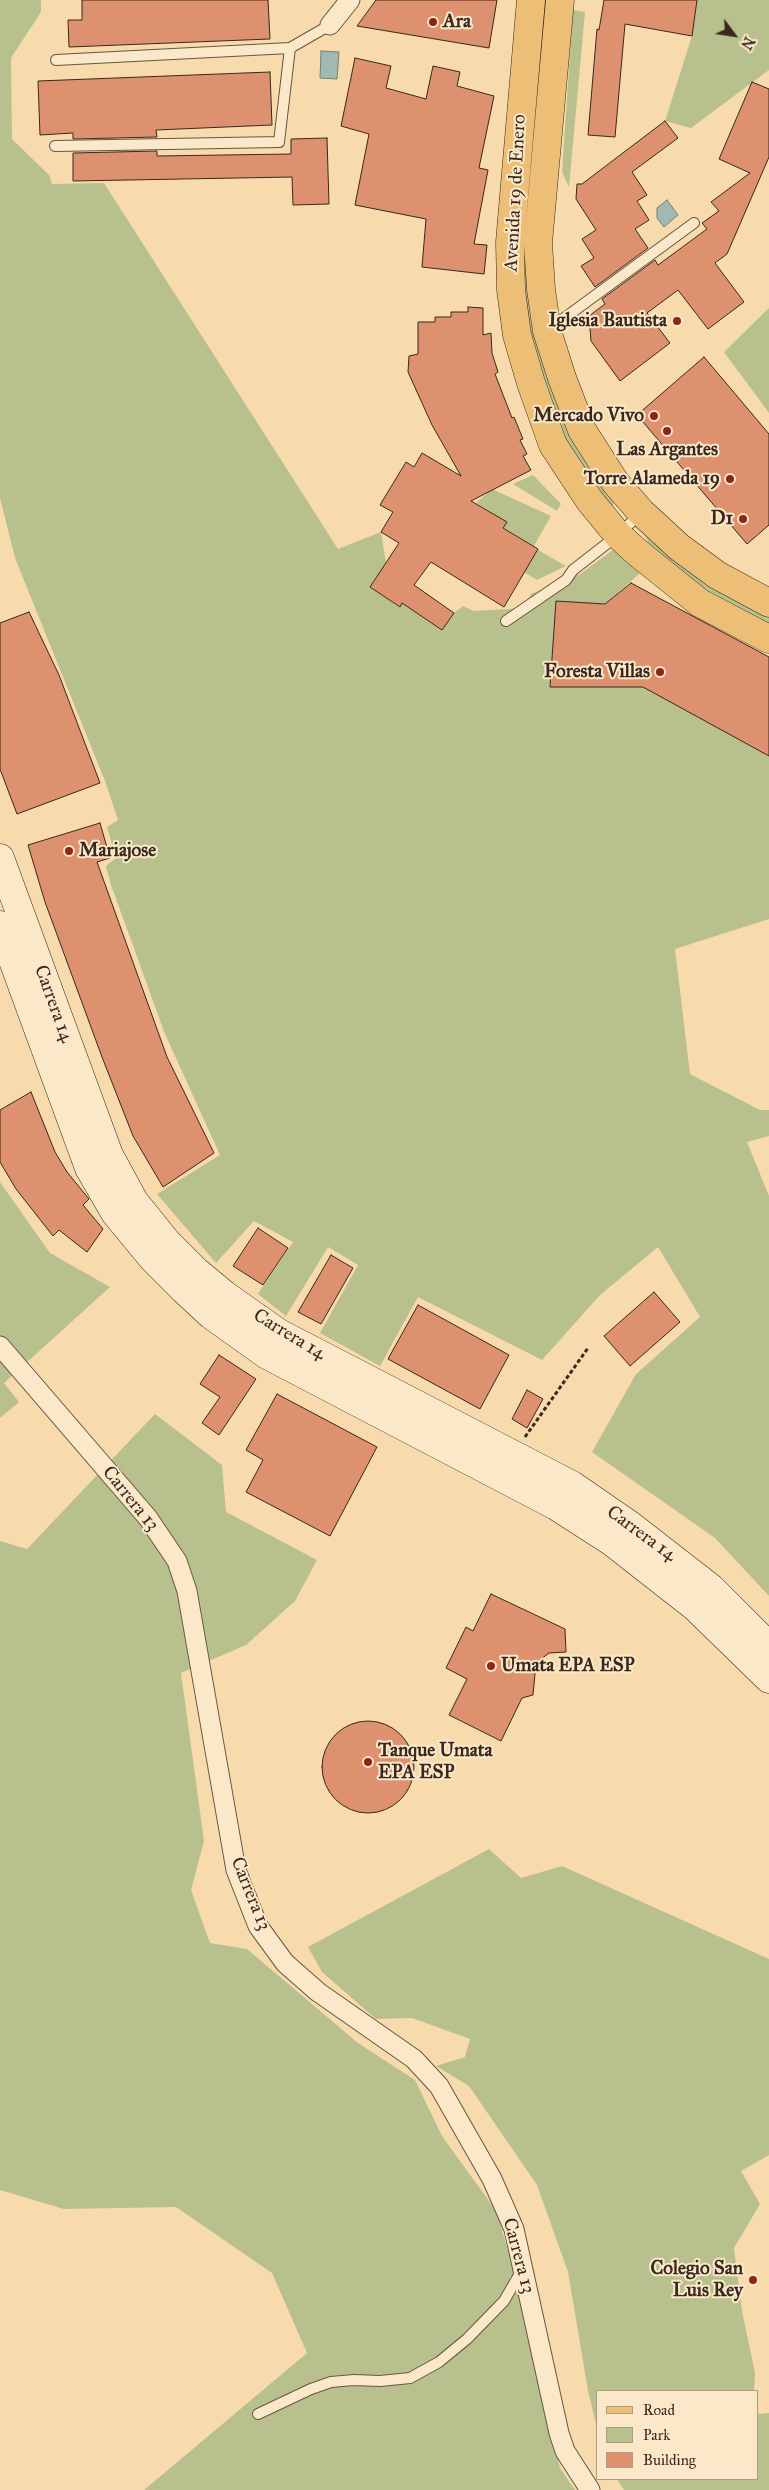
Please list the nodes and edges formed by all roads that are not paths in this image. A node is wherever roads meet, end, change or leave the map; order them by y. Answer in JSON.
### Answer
{"nodes":[{"id":1,"x":350,"y":0,"type":"edge"},
{"id":2,"x":531,"y":0,"type":"edge"},
{"id":3,"x":560,"y":0,"type":"edge"},
{"id":4,"x":330,"y":25,"type":"joint"},
{"id":5,"x":290,"y":48,"type":"junction"},
{"id":6,"x":56,"y":60,"type":"dead end"},
{"id":7,"x":55,"y":146,"type":"dead end"},
{"id":8,"x":694,"y":223,"type":"dead end"},
{"id":9,"x":547,"y":330,"type":"junction"},
{"id":10,"x":641,"y":512,"type":"junction"},
{"id":11,"x":618,"y":535,"type":"junction"},
{"id":12,"x":769,"y":603,"type":"edge"},
{"id":13,"x":506,"y":621,"type":"dead end"},
{"id":14,"x":769,"y":639,"type":"edge"},
{"id":15,"x":0,"y":858,"type":"edge"},
{"id":16,"x":0,"y":925,"type":"edge"},
{"id":17,"x":0,"y":1346,"type":"edge"},
{"id":18,"x":769,"y":1646,"type":"edge"},
{"id":19,"x":769,"y":1679,"type":"edge"},
{"id":20,"x":523,"y":2269,"type":"junction"},
{"id":21,"x":258,"y":2414,"type":"dead end"},
{"id":22,"x":590,"y":2490,"type":"edge"}],
"edges":[{"from":1,"to":4,"type":"street"},
{"from":2,"to":11,"type":"main road","name":"Avenida 19 de Enero"},
{"from":3,"to":9,"type":"main road","name":"Avenida 19 de Enero"},
{"from":4,"to":5,"type":"lane"},
{"from":5,"to":6,"type":"lane"},
{"from":5,"to":7,"type":"lane"},
{"from":8,"to":9,"type":"lane"},
{"from":9,"to":10,"type":"main road","name":"Avenida 19 de Enero"},
{"from":10,"to":11,"type":"lane"},
{"from":10,"to":12,"type":"main road","name":"Avenida 19 de Enero"},
{"from":11,"to":13,"type":"lane"},
{"from":11,"to":14,"type":"main road","name":"Avenida 19 de Enero"},
{"from":15,"to":18,"type":"main road","name":"Carrera 14"},
{"from":16,"to":19,"type":"main road","name":"Carrera 14"},
{"from":17,"to":20,"type":"street","name":"Carrera 13"},
{"from":20,"to":21,"type":"lane"},
{"from":20,"to":22,"type":"street","name":"Carrera 13"}]}
